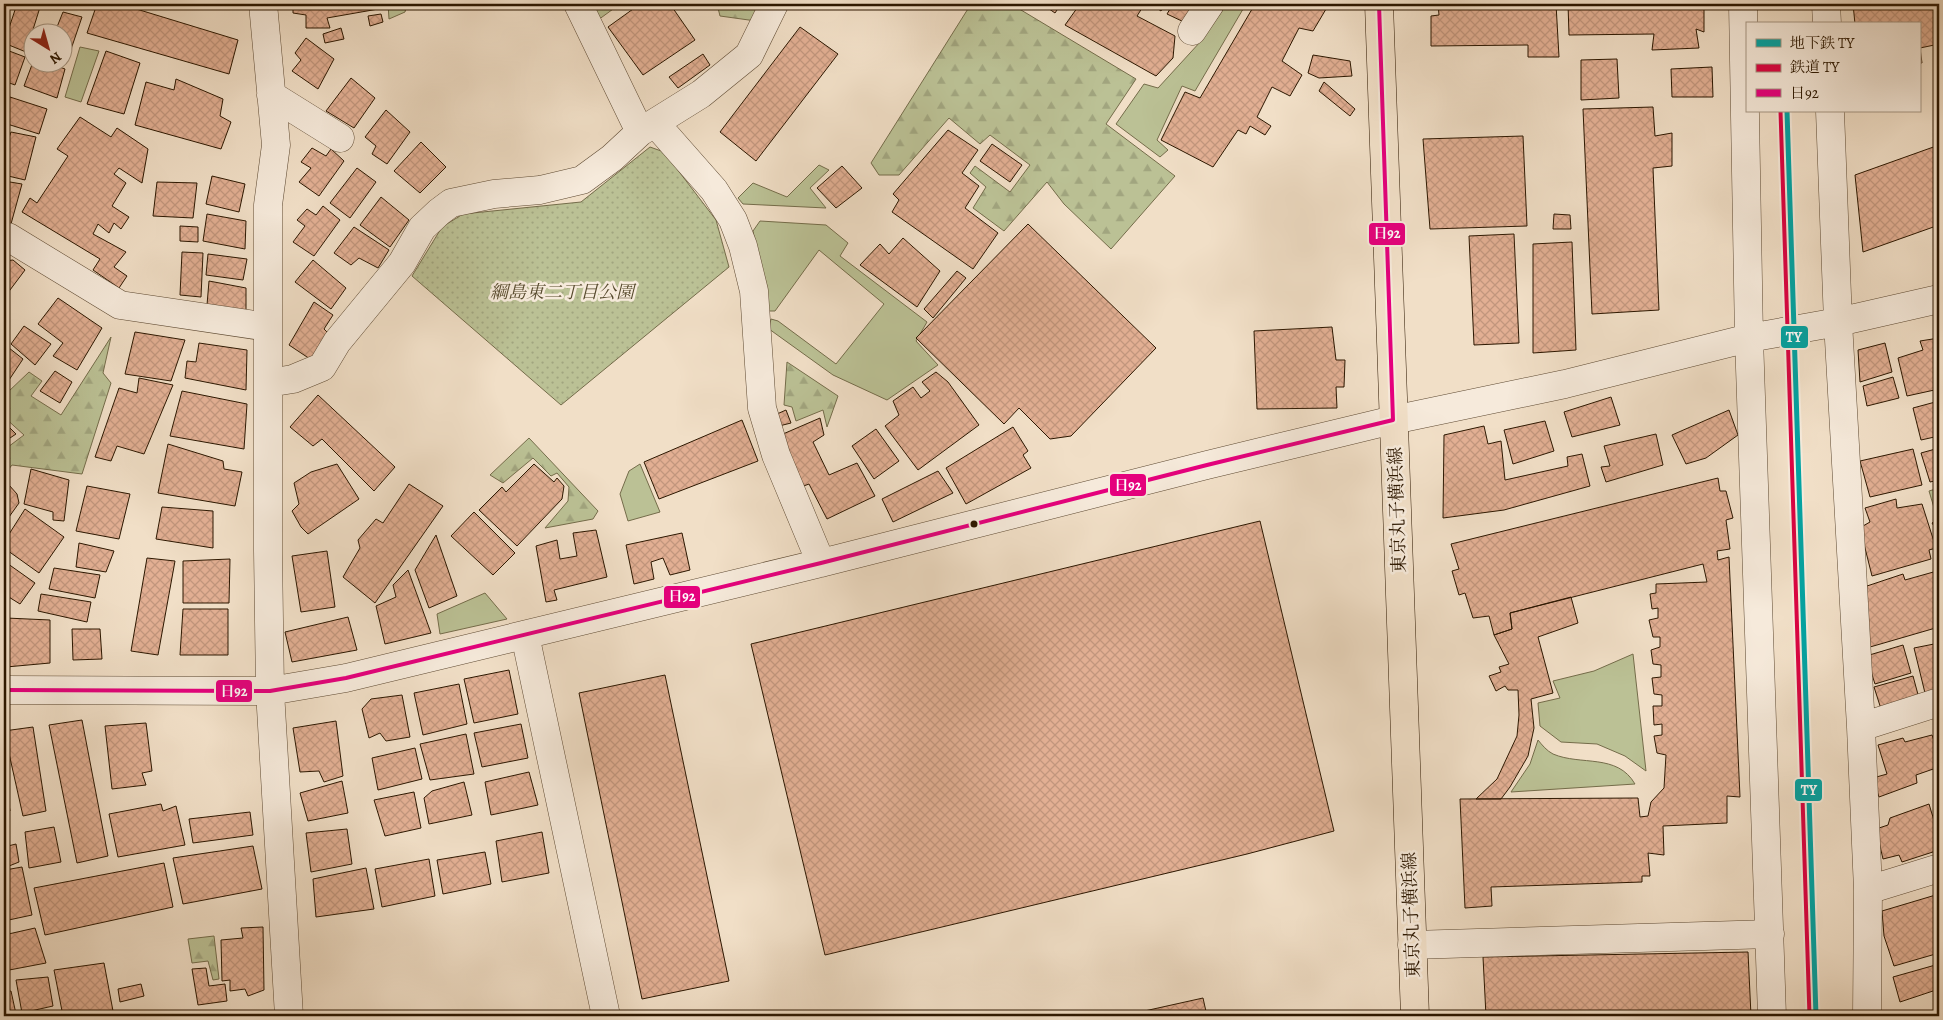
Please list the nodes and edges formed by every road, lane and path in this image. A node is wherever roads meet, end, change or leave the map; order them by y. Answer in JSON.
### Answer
{"nodes":[{"id":1,"x":263,"y":4,"type":"edge"},
{"id":2,"x":578,"y":4,"type":"edge"},
{"id":3,"x":774,"y":4,"type":"edge"},
{"id":4,"x":1210,"y":4,"type":"edge"},
{"id":5,"x":1379,"y":4,"type":"edge"},
{"id":6,"x":1743,"y":4,"type":"edge"},
{"id":7,"x":1826,"y":4,"type":"edge"},
{"id":8,"x":1827,"y":22,"type":"edge"},
{"id":9,"x":1192,"y":31,"type":"dead end"},
{"id":10,"x":271,"y":95,"type":"junction"},
{"id":11,"x":1830,"y":112,"type":"edge"},
{"id":12,"x":648,"y":128,"type":"junction"},
{"id":13,"x":340,"y":138,"type":"dead end"},
{"id":14,"x":4,"y":238,"type":"edge"},
{"id":15,"x":1939,"y":299,"type":"edge"},
{"id":16,"x":1838,"y":322,"type":"junction"},
{"id":17,"x":268,"y":327,"type":"junction"},
{"id":18,"x":1749,"y":338,"type":"junction"},
{"id":19,"x":268,"y":383,"type":"junction"},
{"id":20,"x":1393,"y":420,"type":"junction"},
{"id":21,"x":820,"y":563,"type":"junction"},
{"id":22,"x":525,"y":635,"type":"junction"},
{"id":23,"x":4,"y":690,"type":"edge"},
{"id":24,"x":270,"y":691,"type":"junction"},
{"id":25,"x":1939,"y":702,"type":"edge"},
{"id":26,"x":1861,"y":727,"type":"junction"},
{"id":27,"x":1939,"y":868,"type":"edge"},
{"id":28,"x":1868,"y":890,"type":"junction"},
{"id":29,"x":1770,"y":934,"type":"junction"},
{"id":30,"x":1412,"y":946,"type":"junction"},
{"id":31,"x":289,"y":1016,"type":"edge"},
{"id":32,"x":606,"y":1016,"type":"edge"},
{"id":33,"x":1414,"y":1016,"type":"edge"},
{"id":34,"x":1772,"y":1016,"type":"edge"},
{"id":35,"x":1868,"y":1016,"type":"edge"}],
"edges":[{"from":1,"to":10,"type":"street"},
{"from":2,"to":12,"type":"street"},
{"from":3,"to":12,"type":"street"},
{"from":4,"to":9,"type":"street"},
{"from":5,"to":20,"type":"main road","name":"東京丸子横浜線"},
{"from":6,"to":18,"type":"street"},
{"from":7,"to":8,"type":"street"},
{"from":10,"to":13,"type":"street"},
{"from":10,"to":17,"type":"street"},
{"from":11,"to":16,"type":"street"},
{"from":12,"to":19,"type":"street"},
{"from":12,"to":21,"type":"street"},
{"from":14,"to":17,"type":"street"},
{"from":15,"to":16,"type":"street"},
{"from":16,"to":18,"type":"street"},
{"from":16,"to":26,"type":"street"},
{"from":17,"to":19,"type":"street"},
{"from":18,"to":20,"type":"street"},
{"from":18,"to":29,"type":"street"},
{"from":19,"to":24,"type":"street"},
{"from":20,"to":21,"type":"street"},
{"from":20,"to":30,"type":"main road","name":"東京丸子横浜線"},
{"from":21,"to":22,"type":"street"},
{"from":22,"to":24,"type":"street"},
{"from":22,"to":32,"type":"street"},
{"from":23,"to":24,"type":"street"},
{"from":24,"to":31,"type":"street"},
{"from":25,"to":26,"type":"street"},
{"from":26,"to":28,"type":"street"},
{"from":27,"to":28,"type":"street"},
{"from":28,"to":35,"type":"street"},
{"from":29,"to":30,"type":"street"},
{"from":29,"to":34,"type":"street"},
{"from":30,"to":33,"type":"main road","name":"東京丸子横浜線"}]}
